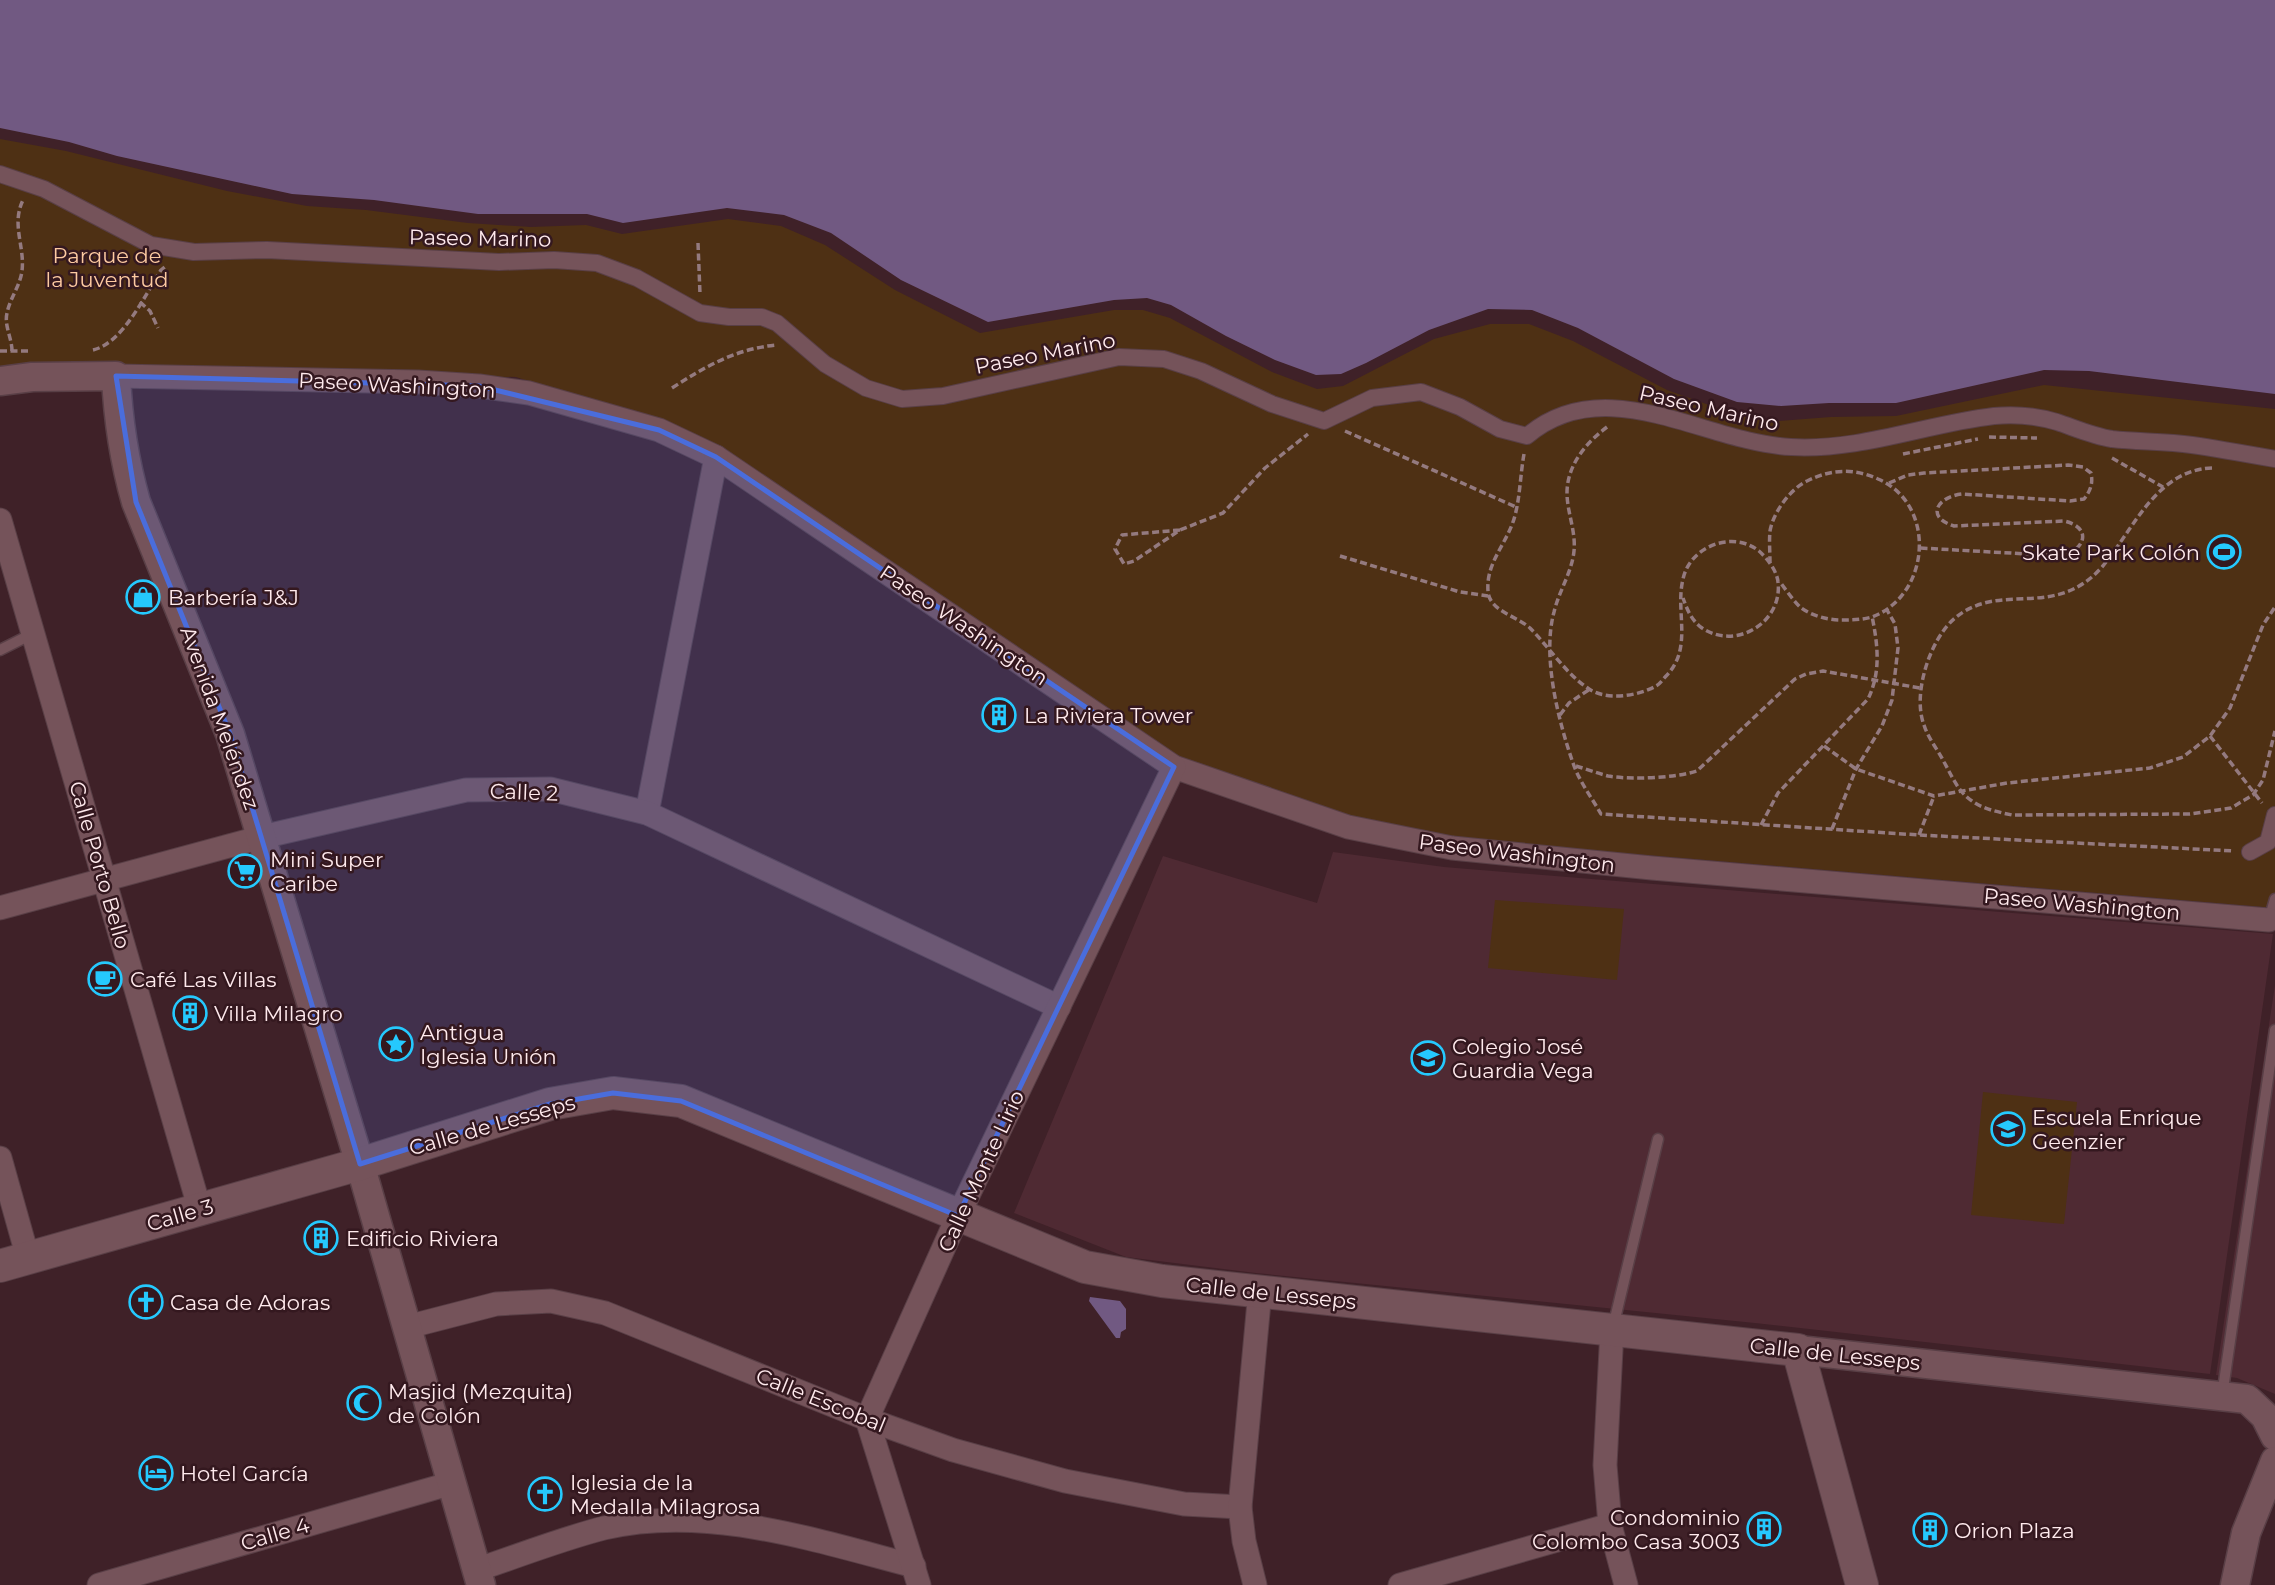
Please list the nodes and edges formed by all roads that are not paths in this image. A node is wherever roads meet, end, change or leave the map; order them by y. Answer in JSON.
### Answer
{"nodes":[{"id":1,"x":0,"y":174,"type":"edge"},
{"id":2,"x":116,"y":376,"type":"junction"},
{"id":3,"x":0,"y":381,"type":"edge"},
{"id":4,"x":716,"y":457,"type":"junction"},
{"id":5,"x":2275,"y":459,"type":"edge"},
{"id":6,"x":0,"y":522,"type":"edge"},
{"id":7,"x":32,"y":634,"type":"junction"},
{"id":8,"x":0,"y":650,"type":"edge"},
{"id":9,"x":1174,"y":767,"type":"junction"},
{"id":10,"x":647,"y":813,"type":"junction"},
{"id":11,"x":2275,"y":816,"type":"edge"},
{"id":12,"x":262,"y":836,"type":"junction"},
{"id":13,"x":2250,"y":852,"type":"road end"},
{"id":14,"x":105,"y":881,"type":"junction"},
{"id":15,"x":0,"y":908,"type":"edge"},
{"id":16,"x":2272,"y":909,"type":"edge"},
{"id":17,"x":1059,"y":1007,"type":"junction"},
{"id":18,"x":2275,"y":1030,"type":"edge"},
{"id":19,"x":1658,"y":1139,"type":"dead end"},
{"id":20,"x":0,"y":1158,"type":"edge"},
{"id":21,"x":360,"y":1164,"type":"junction"},
{"id":22,"x":200,"y":1210,"type":"junction"},
{"id":23,"x":958,"y":1216,"type":"junction"},
{"id":24,"x":14,"y":1262,"type":"edge"},
{"id":25,"x":1260,"y":1292,"type":"junction"},
{"id":26,"x":407,"y":1327,"type":"junction"},
{"id":27,"x":1612,"y":1330,"type":"junction"},
{"id":28,"x":1798,"y":1350,"type":"junction"},
{"id":29,"x":2222,"y":1396,"type":"junction"},
{"id":30,"x":867,"y":1419,"type":"junction"},
{"id":31,"x":2272,"y":1421,"type":"edge"},
{"id":32,"x":2275,"y":1461,"type":"edge"},
{"id":33,"x":452,"y":1483,"type":"junction"},
{"id":34,"x":1240,"y":1507,"type":"junction"},
{"id":35,"x":1610,"y":1525,"type":"junction"},
{"id":36,"x":917,"y":1575,"type":"edge"},
{"id":37,"x":479,"y":1577,"type":"edge"},
{"id":38,"x":99,"y":1585,"type":"edge"},
{"id":39,"x":1255,"y":1585,"type":"edge"},
{"id":40,"x":1400,"y":1585,"type":"edge"},
{"id":41,"x":1626,"y":1585,"type":"edge"},
{"id":42,"x":1862,"y":1585,"type":"edge"},
{"id":43,"x":2235,"y":1585,"type":"edge"}],
"edges":[{"from":1,"to":5,"type":"street","name":"Paseo Marino"},
{"from":2,"to":3,"type":"street","name":"Paseo Washington"},
{"from":2,"to":4,"type":"street","name":"Paseo Washington"},
{"from":2,"to":12,"type":"street","name":"Avenida Meléndez"},
{"from":4,"to":9,"type":"street","name":"Paseo Washington"},
{"from":4,"to":10,"type":"street"},
{"from":6,"to":7,"type":"street","name":"Calle Porto Bello"},
{"from":7,"to":8,"type":"lane"},
{"from":7,"to":14,"type":"street","name":"Calle Porto Bello"},
{"from":9,"to":16,"type":"street","name":"Paseo Washington"},
{"from":9,"to":17,"type":"street","name":"Calle Monte Lirio"},
{"from":10,"to":12,"type":"street","name":"Calle 2"},
{"from":10,"to":17,"type":"street","name":"Calle 2"},
{"from":11,"to":13,"type":"street"},
{"from":12,"to":14,"type":"street","name":"Calle 2"},
{"from":12,"to":21,"type":"street","name":"Avenida Meléndez"},
{"from":14,"to":15,"type":"street","name":"Calle 2"},
{"from":14,"to":22,"type":"street","name":"Calle Porto Bello"},
{"from":17,"to":23,"type":"street","name":"Calle Monte Lirio"},
{"from":18,"to":29,"type":"lane"},
{"from":19,"to":27,"type":"lane"},
{"from":20,"to":24,"type":"street"},
{"from":21,"to":22,"type":"main road","name":"Calle 3"},
{"from":21,"to":23,"type":"main road","name":"Calle de Lesseps"},
{"from":21,"to":26,"type":"street","name":"Avenida Meléndez"},
{"from":22,"to":24,"type":"main road","name":"Calle 3"},
{"from":23,"to":25,"type":"main road","name":"Calle de Lesseps"},
{"from":23,"to":30,"type":"street","name":"Calle Monte Lirio"},
{"from":25,"to":27,"type":"main road","name":"Calle de Lesseps"},
{"from":25,"to":34,"type":"street"},
{"from":26,"to":30,"type":"street","name":"Calle Escobal"},
{"from":26,"to":33,"type":"street","name":"Avenida Meléndez"},
{"from":27,"to":28,"type":"main road","name":"Calle de Lesseps"},
{"from":27,"to":35,"type":"street"},
{"from":28,"to":29,"type":"street","name":"Calle de Lesseps"},
{"from":28,"to":42,"type":"main road"},
{"from":29,"to":31,"type":"street","name":"Calle de Lesseps"},
{"from":30,"to":34,"type":"street","name":"Calle Escobal"},
{"from":30,"to":36,"type":"street"},
{"from":32,"to":43,"type":"street"},
{"from":33,"to":37,"type":"street","name":"Avenida Meléndez"},
{"from":33,"to":38,"type":"street","name":"Calle 4"},
{"from":34,"to":39,"type":"street"},
{"from":35,"to":40,"type":"street"},
{"from":35,"to":41,"type":"street"},
{"from":36,"to":37,"type":"street"}]}
